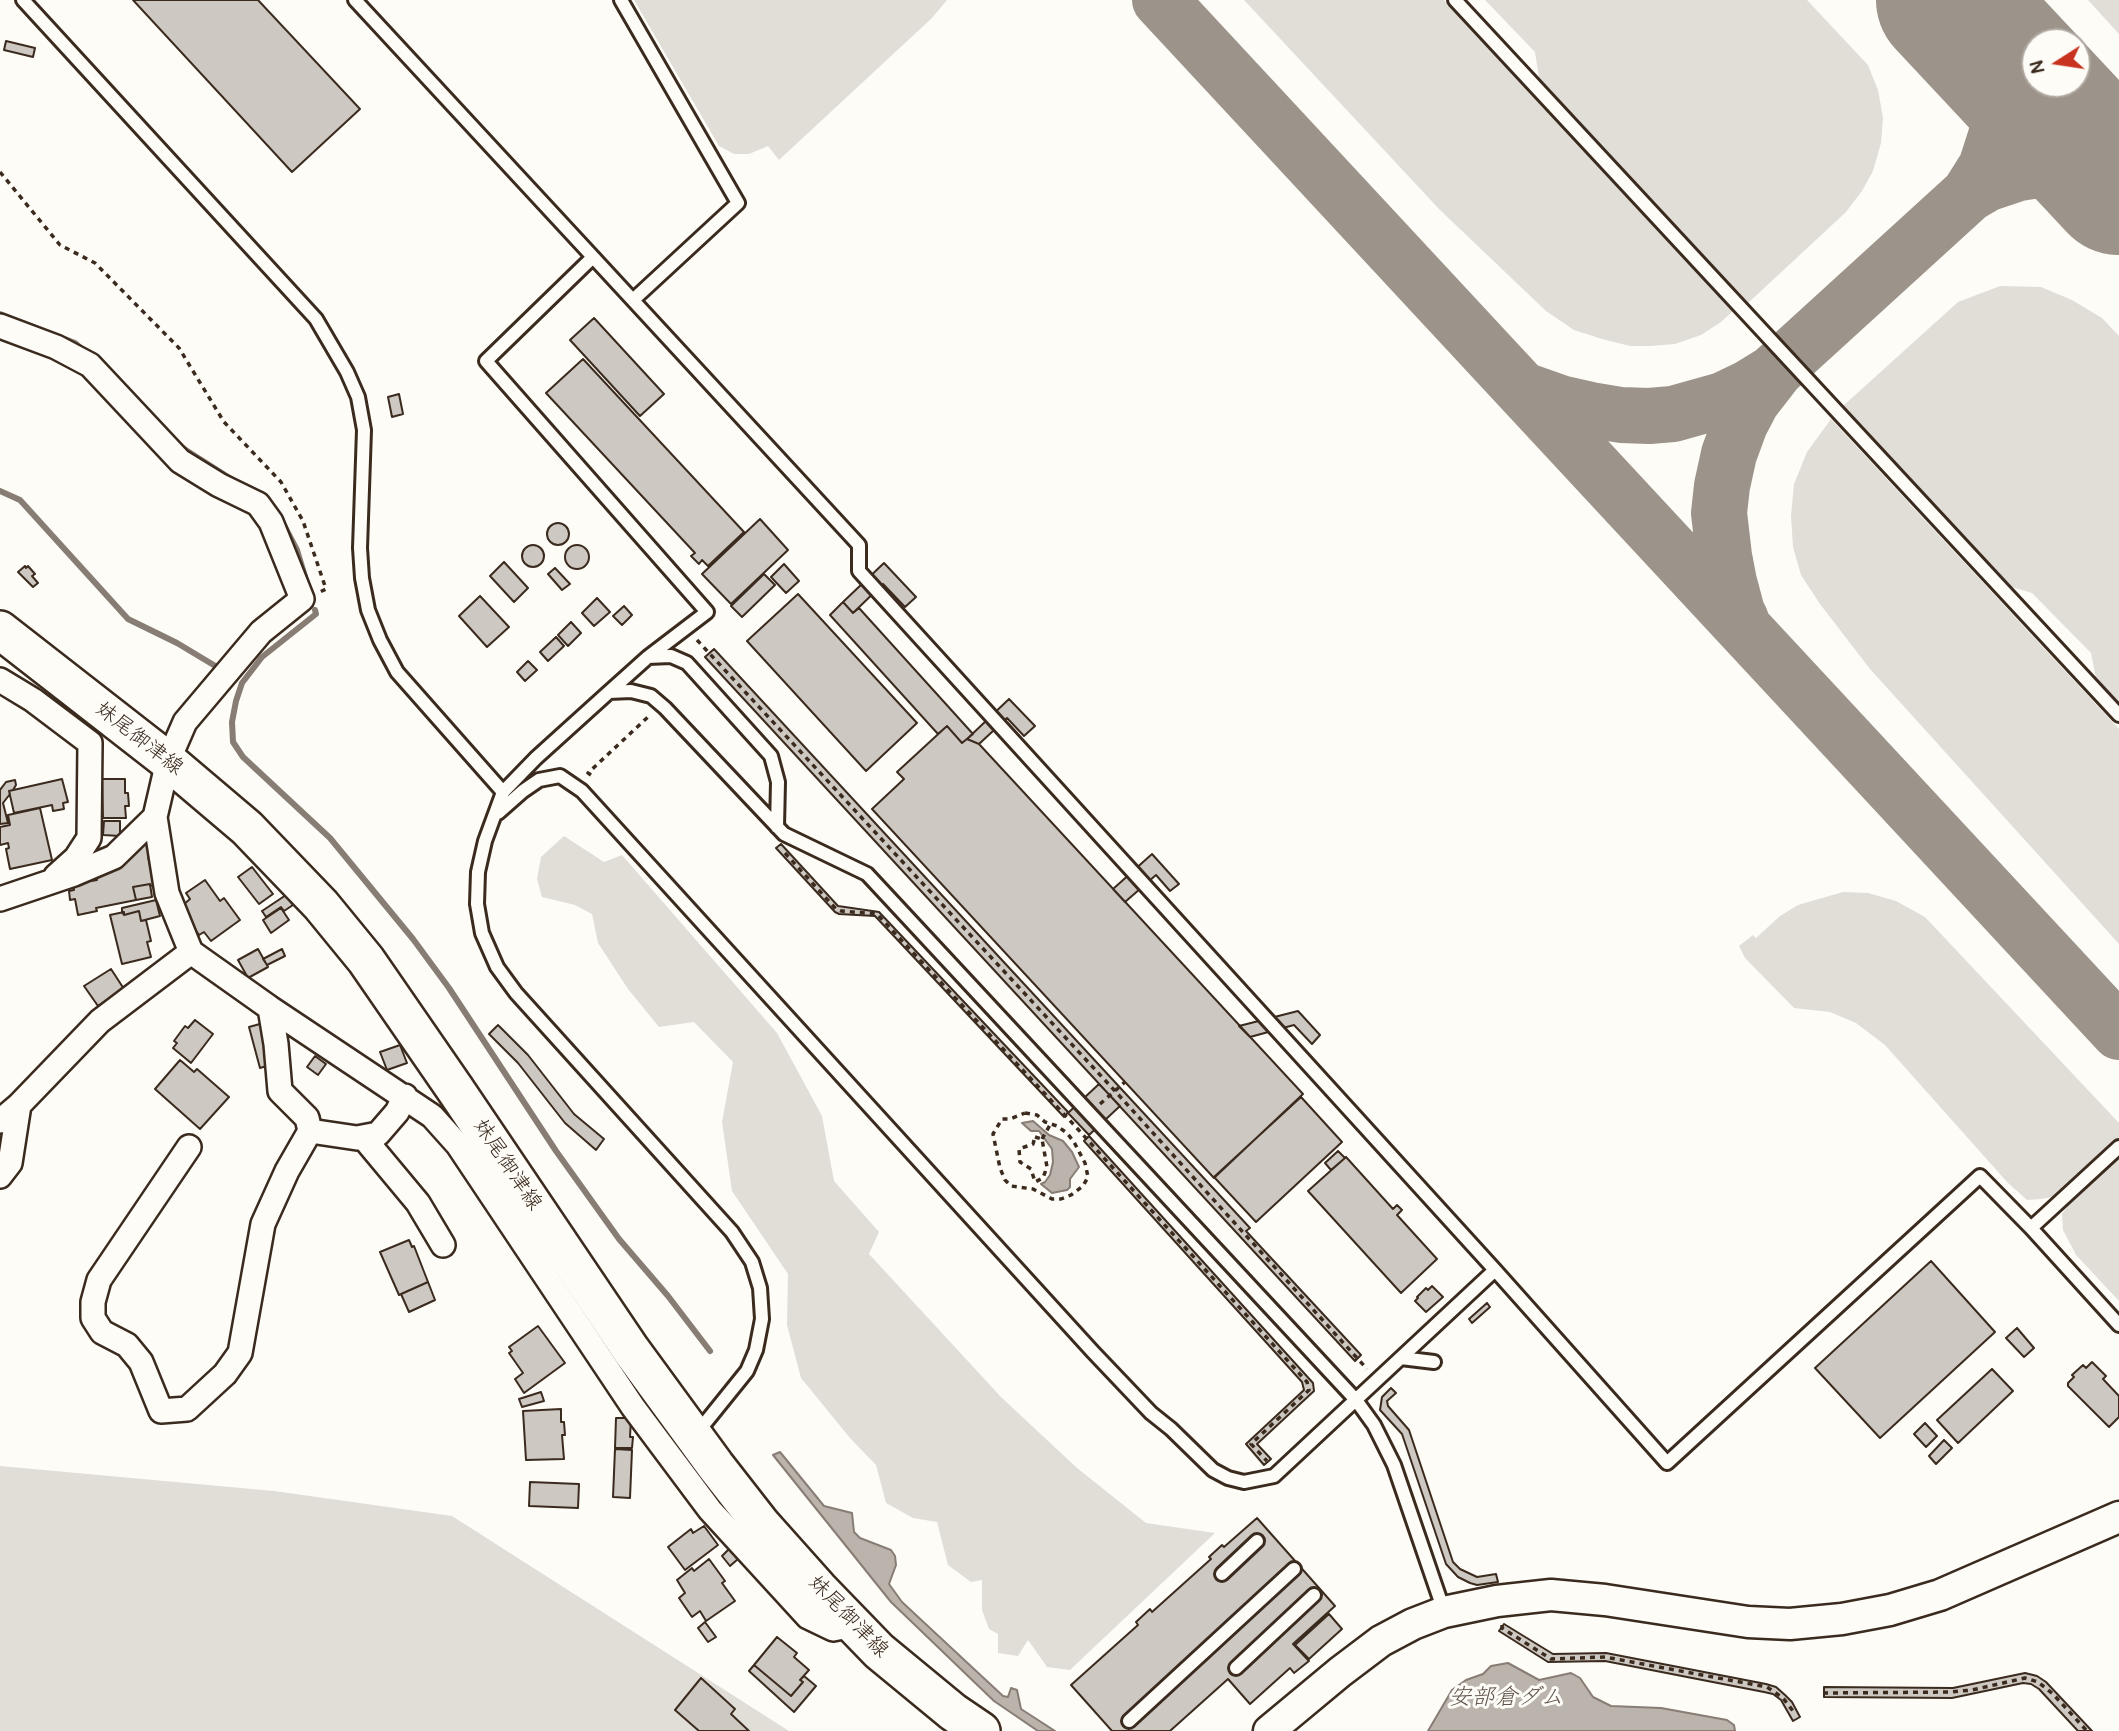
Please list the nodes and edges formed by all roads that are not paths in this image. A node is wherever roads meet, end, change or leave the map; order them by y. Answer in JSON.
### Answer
{"nodes":[{"id":1,"x":23,"y":0,"type":"edge"},
{"id":2,"x":355,"y":0,"type":"edge"},
{"id":3,"x":621,"y":0,"type":"edge"},
{"id":4,"x":1455,"y":0,"type":"edge"},
{"id":5,"x":593,"y":257,"type":"junction"},
{"id":6,"x":633,"y":300,"type":"junction"},
{"id":7,"x":0,"y":327,"type":"edge"},
{"id":8,"x":2,"y":635,"type":"edge"},
{"id":9,"x":648,"y":657,"type":"junction"},
{"id":10,"x":0,"y":680,"type":"edge"},
{"id":11,"x":610,"y":692,"type":"junction"},
{"id":12,"x":2119,"y":715,"type":"edge"},
{"id":13,"x":168,"y":761,"type":"junction"},
{"id":14,"x":503,"y":792,"type":"junction"},
{"id":15,"x":495,"y":815,"type":"junction"},
{"id":16,"x":155,"y":817,"type":"junction"},
{"id":17,"x":777,"y":827,"type":"junction"},
{"id":18,"x":48,"y":883,"type":"junction"},
{"id":19,"x":0,"y":900,"type":"edge"},
{"id":20,"x":191,"y":952,"type":"junction"},
{"id":21,"x":270,"y":1008,"type":"junction"},
{"id":22,"x":405,"y":1096,"type":"junction"},
{"id":23,"x":19,"y":1105,"type":"junction"},
{"id":24,"x":0,"y":1121,"type":"edge"},
{"id":25,"x":310,"y":1131,"type":"junction"},
{"id":26,"x":363,"y":1137,"type":"junction"},
{"id":27,"x":189,"y":1147,"type":"dead end"},
{"id":28,"x":2119,"y":1147,"type":"edge"},
{"id":29,"x":0,"y":1176,"type":"edge"},
{"id":30,"x":2031,"y":1228,"type":"junction"},
{"id":31,"x":443,"y":1245,"type":"dead end"},
{"id":32,"x":1495,"y":1270,"type":"junction"},
{"id":33,"x":2119,"y":1325,"type":"edge"},
{"id":34,"x":1401,"y":1358,"type":"junction"},
{"id":35,"x":1434,"y":1362,"type":"dead end"},
{"id":36,"x":1356,"y":1401,"type":"junction"},
{"id":37,"x":682,"y":1447,"type":"junction"},
{"id":38,"x":2119,"y":1517,"type":"edge"},
{"id":39,"x":1257,"y":1541,"type":"dead end"},
{"id":40,"x":1294,"y":1569,"type":"dead end"},
{"id":41,"x":1222,"y":1574,"type":"dead end"},
{"id":42,"x":1314,"y":1595,"type":"dead end"},
{"id":43,"x":1444,"y":1612,"type":"junction"},
{"id":44,"x":1236,"y":1668,"type":"dead end"},
{"id":45,"x":1129,"y":1721,"type":"dead end"},
{"id":46,"x":981,"y":1731,"type":"edge"},
{"id":47,"x":1269,"y":1731,"type":"edge"}],
"edges":[{"from":1,"to":14,"type":"lane"},
{"from":2,"to":5,"type":"lane"},
{"from":3,"to":6,"type":"lane"},
{"from":4,"to":12,"type":"lane"},
{"from":5,"to":6,"type":"lane"},
{"from":5,"to":9,"type":"lane"},
{"from":6,"to":32,"type":"lane"},
{"from":7,"to":13,"type":"street"},
{"from":8,"to":13,"type":"main road","name":"妹尾御津線"},
{"from":9,"to":11,"type":"lane"},
{"from":9,"to":17,"type":"lane"},
{"from":10,"to":18,"type":"street"},
{"from":11,"to":14,"type":"lane"},
{"from":11,"to":17,"type":"lane"},
{"from":13,"to":16,"type":"street"},
{"from":13,"to":37,"type":"main road","name":"妹尾御津線"},
{"from":14,"to":15,"type":"lane"},
{"from":15,"to":36,"type":"lane"},
{"from":15,"to":37,"type":"lane"},
{"from":16,"to":18,"type":"street"},
{"from":16,"to":20,"type":"street"},
{"from":17,"to":36,"type":"lane"},
{"from":18,"to":19,"type":"street"},
{"from":20,"to":21,"type":"street"},
{"from":20,"to":23,"type":"street"},
{"from":21,"to":22,"type":"street"},
{"from":21,"to":25,"type":"street"},
{"from":22,"to":26,"type":"street"},
{"from":22,"to":37,"type":"street"},
{"from":23,"to":24,"type":"street"},
{"from":23,"to":29,"type":"street"},
{"from":25,"to":26,"type":"street"},
{"from":25,"to":27,"type":"street"},
{"from":26,"to":31,"type":"street"},
{"from":28,"to":30,"type":"lane"},
{"from":30,"to":32,"type":"lane"},
{"from":30,"to":33,"type":"lane"},
{"from":32,"to":34,"type":"lane"},
{"from":34,"to":35,"type":"lane"},
{"from":34,"to":36,"type":"lane"},
{"from":36,"to":43,"type":"lane"},
{"from":37,"to":46,"type":"main road","name":"妹尾御津線"},
{"from":38,"to":43,"type":"street"},
{"from":39,"to":41,"type":"lane"},
{"from":40,"to":45,"type":"lane"},
{"from":42,"to":44,"type":"lane"},
{"from":43,"to":47,"type":"street"}]}
